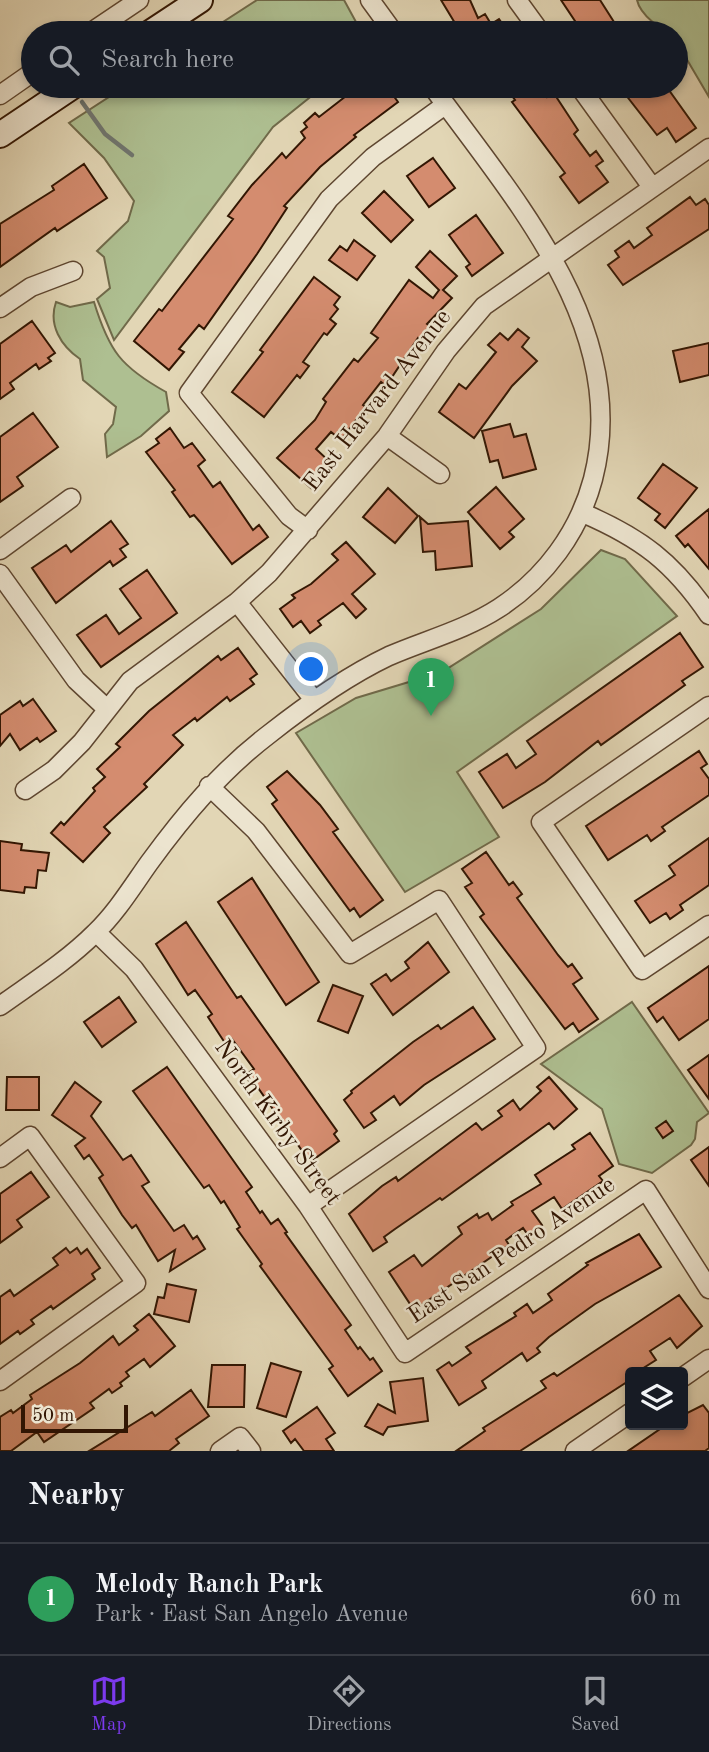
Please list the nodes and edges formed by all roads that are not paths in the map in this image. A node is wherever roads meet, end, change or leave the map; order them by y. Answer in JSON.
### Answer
{"nodes":[{"id":1,"x":139,"y":0,"type":"edge"},
{"id":2,"x":200,"y":0,"type":"edge"},
{"id":3,"x":370,"y":0,"type":"edge"},
{"id":4,"x":517,"y":0,"type":"edge"},
{"id":5,"x":108,"y":21,"type":"edge"},
{"id":6,"x":168,"y":21,"type":"edge"},
{"id":7,"x":385,"y":21,"type":"edge"},
{"id":8,"x":532,"y":21,"type":"edge"},
{"id":9,"x":21,"y":80,"type":"edge"},
{"id":10,"x":0,"y":95,"type":"edge"},
{"id":11,"x":55,"y":98,"type":"edge"},
{"id":12,"x":441,"y":98,"type":"edge"},
{"id":13,"x":588,"y":98,"type":"edge"},
{"id":14,"x":445,"y":104,"type":"junction"},
{"id":15,"x":0,"y":135,"type":"edge"},
{"id":16,"x":709,"y":148,"type":"edge"},
{"id":17,"x":652,"y":187,"type":"junction"},
{"id":18,"x":551,"y":258,"type":"junction"},
{"id":19,"x":73,"y":271,"type":"dead end"},
{"id":20,"x":0,"y":308,"type":"edge"},
{"id":21,"x":387,"y":436,"type":"junction"},
{"id":22,"x":440,"y":474,"type":"dead end"},
{"id":23,"x":71,"y":498,"type":"dead end"},
{"id":24,"x":583,"y":513,"type":"junction"},
{"id":25,"x":308,"y":530,"type":"junction"},
{"id":26,"x":0,"y":550,"type":"edge"},
{"id":27,"x":0,"y":574,"type":"edge"},
{"id":28,"x":237,"y":602,"type":"junction"},
{"id":29,"x":709,"y":615,"type":"edge"},
{"id":30,"x":314,"y":700,"type":"junction"},
{"id":31,"x":709,"y":706,"type":"edge"},
{"id":32,"x":107,"y":709,"type":"junction"},
{"id":33,"x":209,"y":786,"type":"junction"},
{"id":34,"x":25,"y":790,"type":"dead end"},
{"id":35,"x":709,"y":925,"type":"edge"},
{"id":36,"x":96,"y":932,"type":"junction"},
{"id":37,"x":0,"y":1006,"type":"edge"},
{"id":38,"x":0,"y":1158,"type":"edge"},
{"id":39,"x":308,"y":1206,"type":"junction"},
{"id":40,"x":709,"y":1289,"type":"edge"},
{"id":41,"x":405,"y":1353,"type":"joint"},
{"id":42,"x":709,"y":1359,"type":"edge"},
{"id":43,"x":688,"y":1374,"type":"edge"},
{"id":44,"x":0,"y":1381,"type":"edge"},
{"id":45,"x":625,"y":1416,"type":"edge"},
{"id":46,"x":246,"y":1444,"type":"edge"},
{"id":47,"x":220,"y":1451,"type":"edge"},
{"id":48,"x":575,"y":1451,"type":"edge"}],
"edges":[{"from":1,"to":5,"type":"street"},
{"from":2,"to":6,"type":"main road"},
{"from":3,"to":7,"type":"street"},
{"from":4,"to":8,"type":"street"},
{"from":9,"to":10,"type":"street"},
{"from":11,"to":15,"type":"main road"},
{"from":12,"to":14,"type":"street"},
{"from":13,"to":17,"type":"street"},
{"from":14,"to":18,"type":"street"},
{"from":14,"to":25,"type":"street"},
{"from":16,"to":17,"type":"street","name":"East Harvard Avenue"},
{"from":17,"to":18,"type":"street","name":"East Harvard Avenue"},
{"from":18,"to":21,"type":"street","name":"East Harvard Avenue"},
{"from":18,"to":24,"type":"street"},
{"from":19,"to":20,"type":"street"},
{"from":21,"to":22,"type":"street"},
{"from":21,"to":25,"type":"street","name":"East Harvard Avenue"},
{"from":23,"to":26,"type":"street"},
{"from":24,"to":29,"type":"street"},
{"from":24,"to":30,"type":"street"},
{"from":25,"to":28,"type":"street","name":"East Harvard Avenue"},
{"from":27,"to":32,"type":"street"},
{"from":28,"to":30,"type":"street"},
{"from":28,"to":32,"type":"street","name":"East Harvard Avenue"},
{"from":30,"to":33,"type":"street"},
{"from":31,"to":35,"type":"street"},
{"from":32,"to":34,"type":"street","name":"East Harvard Avenue"},
{"from":33,"to":36,"type":"street"},
{"from":33,"to":39,"type":"street"},
{"from":36,"to":37,"type":"street"},
{"from":36,"to":39,"type":"street","name":"North Kirby Street"},
{"from":38,"to":44,"type":"street"},
{"from":39,"to":41,"type":"street","name":"North Kirby Street"},
{"from":40,"to":41,"type":"street","name":"East San Pedro Avenue"},
{"from":42,"to":43,"type":"street"},
{"from":45,"to":48,"type":"street"},
{"from":46,"to":47,"type":"street"}]}
